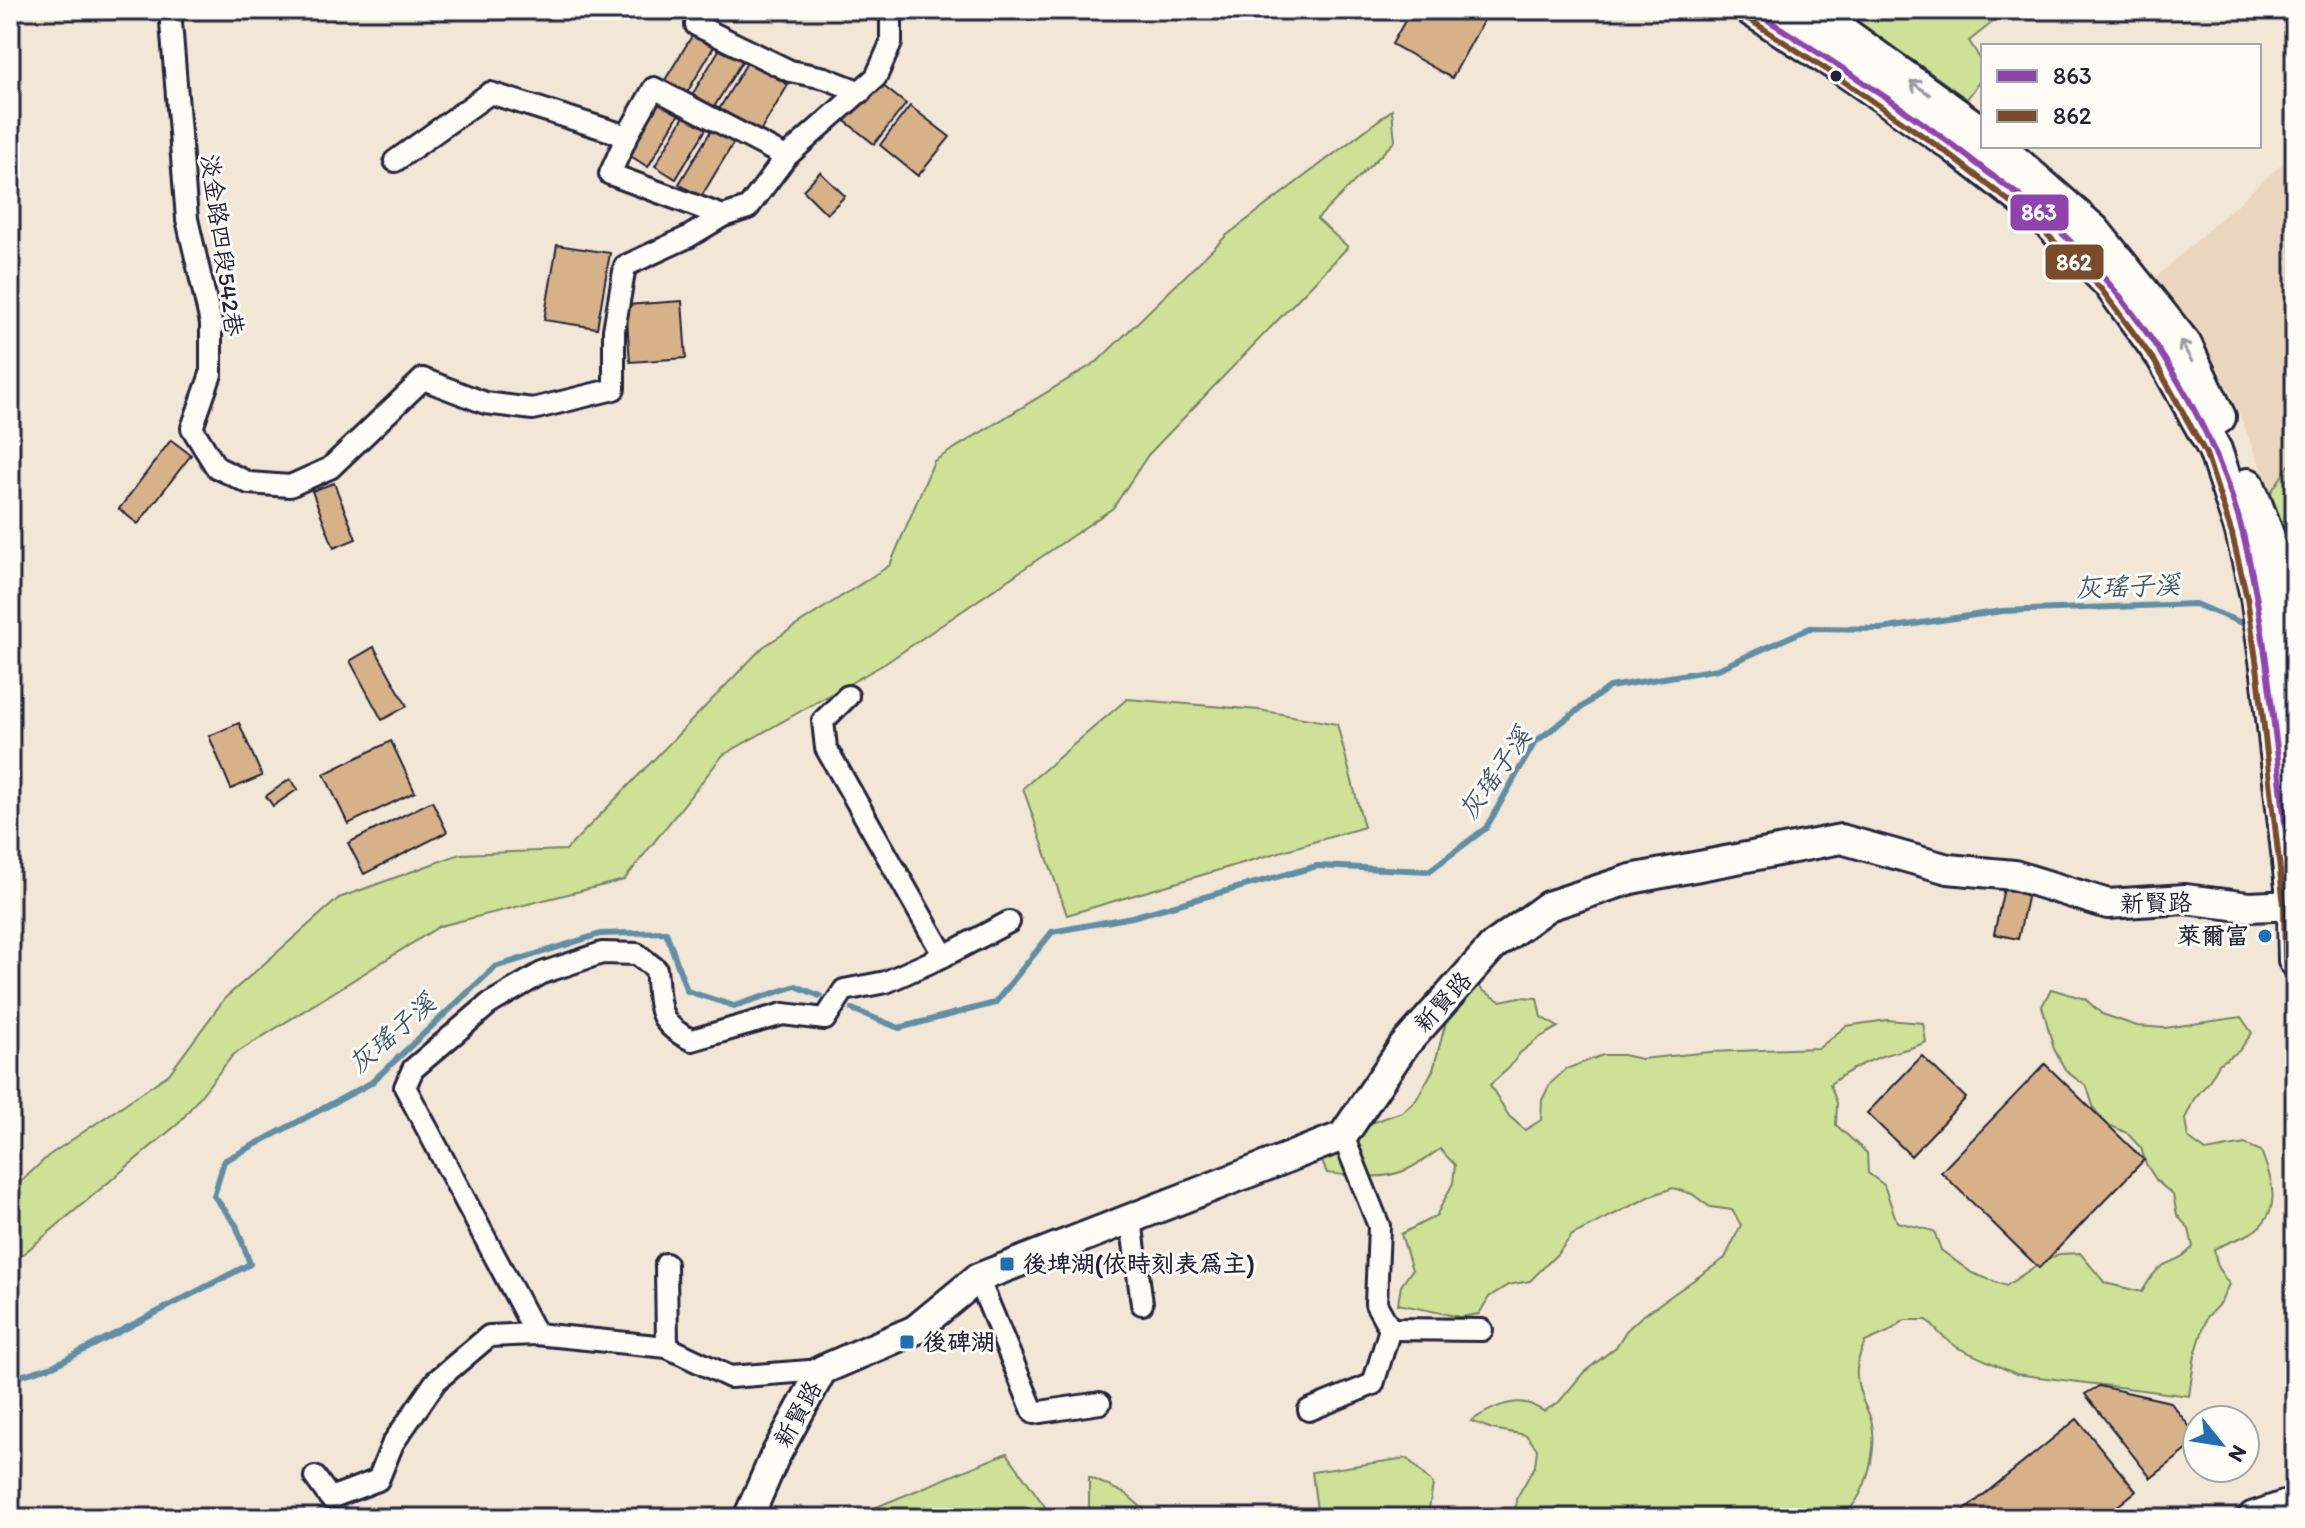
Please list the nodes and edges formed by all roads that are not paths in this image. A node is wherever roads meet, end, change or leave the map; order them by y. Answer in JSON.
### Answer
{"nodes":[{"id":1,"x":170,"y":10,"type":"edge"},
{"id":2,"x":891,"y":10,"type":"edge"},
{"id":3,"x":1752,"y":10,"type":"edge"},
{"id":4,"x":1802,"y":10,"type":"edge"},
{"id":5,"x":696,"y":25,"type":"dead end"},
{"id":6,"x":861,"y":92,"type":"junction"},
{"id":7,"x":1981,"y":133,"type":"edge"},
{"id":8,"x":627,"y":136,"type":"junction"},
{"id":9,"x":1999,"y":148,"type":"edge"},
{"id":10,"x":786,"y":157,"type":"junction"},
{"id":11,"x":395,"y":161,"type":"dead end"},
{"id":12,"x":723,"y":216,"type":"junction"},
{"id":13,"x":2269,"y":601,"type":"junction"},
{"id":14,"x":2285,"y":679,"type":"edge"},
{"id":15,"x":848,"y":696,"type":"dead end"},
{"id":16,"x":2295,"y":905,"type":"edge"},
{"id":17,"x":1009,"y":922,"type":"dead end"},
{"id":18,"x":944,"y":956,"type":"junction"},
{"id":19,"x":2295,"y":960,"type":"edge"},
{"id":20,"x":1343,"y":1136,"type":"junction"},
{"id":21,"x":1131,"y":1220,"type":"junction"},
{"id":22,"x":666,"y":1264,"type":"dead end"},
{"id":23,"x":978,"y":1278,"type":"junction"},
{"id":24,"x":1142,"y":1304,"type":"dead end"},
{"id":25,"x":1390,"y":1329,"type":"junction"},
{"id":26,"x":1482,"y":1330,"type":"dead end"},
{"id":27,"x":536,"y":1334,"type":"junction"},
{"id":28,"x":667,"y":1347,"type":"junction"},
{"id":29,"x":822,"y":1370,"type":"junction"},
{"id":30,"x":1100,"y":1403,"type":"dead end"},
{"id":31,"x":1309,"y":1410,"type":"dead end"},
{"id":32,"x":315,"y":1477,"type":"dead end"},
{"id":33,"x":2295,"y":1498,"type":"edge"},
{"id":34,"x":748,"y":1518,"type":"edge"},
{"id":35,"x":2246,"y":1518,"type":"edge"}],
"edges":[{"from":1,"to":12,"type":"street","name":"淡金路四段542巷"},
{"from":2,"to":6,"type":"street","name":"淡金路四段542巷"},
{"from":3,"to":13,"type":"main road"},
{"from":7,"to":4,"type":"main road","one_way":true},
{"from":5,"to":6,"type":"street"},
{"from":6,"to":10,"type":"street","name":"淡金路四段542巷"},
{"from":8,"to":10,"type":"street"},
{"from":8,"to":11,"type":"street"},
{"from":8,"to":12,"type":"street"},
{"from":13,"to":9,"type":"main road","one_way":true},
{"from":10,"to":12,"type":"street","name":"淡金路四段542巷"},
{"from":13,"to":14,"type":"main road"},
{"from":14,"to":16,"type":"main road"},
{"from":15,"to":18,"type":"street"},
{"from":16,"to":19,"type":"main road"},
{"from":16,"to":20,"type":"street","name":"新賢路"},
{"from":17,"to":18,"type":"street"},
{"from":18,"to":27,"type":"street"},
{"from":20,"to":21,"type":"street","name":"新賢路"},
{"from":20,"to":25,"type":"street"},
{"from":21,"to":23,"type":"street","name":"新賢路"},
{"from":21,"to":24,"type":"street"},
{"from":22,"to":28,"type":"street"},
{"from":23,"to":29,"type":"street","name":"新賢路"},
{"from":23,"to":30,"type":"street"},
{"from":25,"to":26,"type":"street"},
{"from":25,"to":31,"type":"street"},
{"from":27,"to":28,"type":"street"},
{"from":27,"to":32,"type":"street"},
{"from":28,"to":29,"type":"street"},
{"from":29,"to":34,"type":"street","name":"新賢路"},
{"from":33,"to":35,"type":"street"}]}
